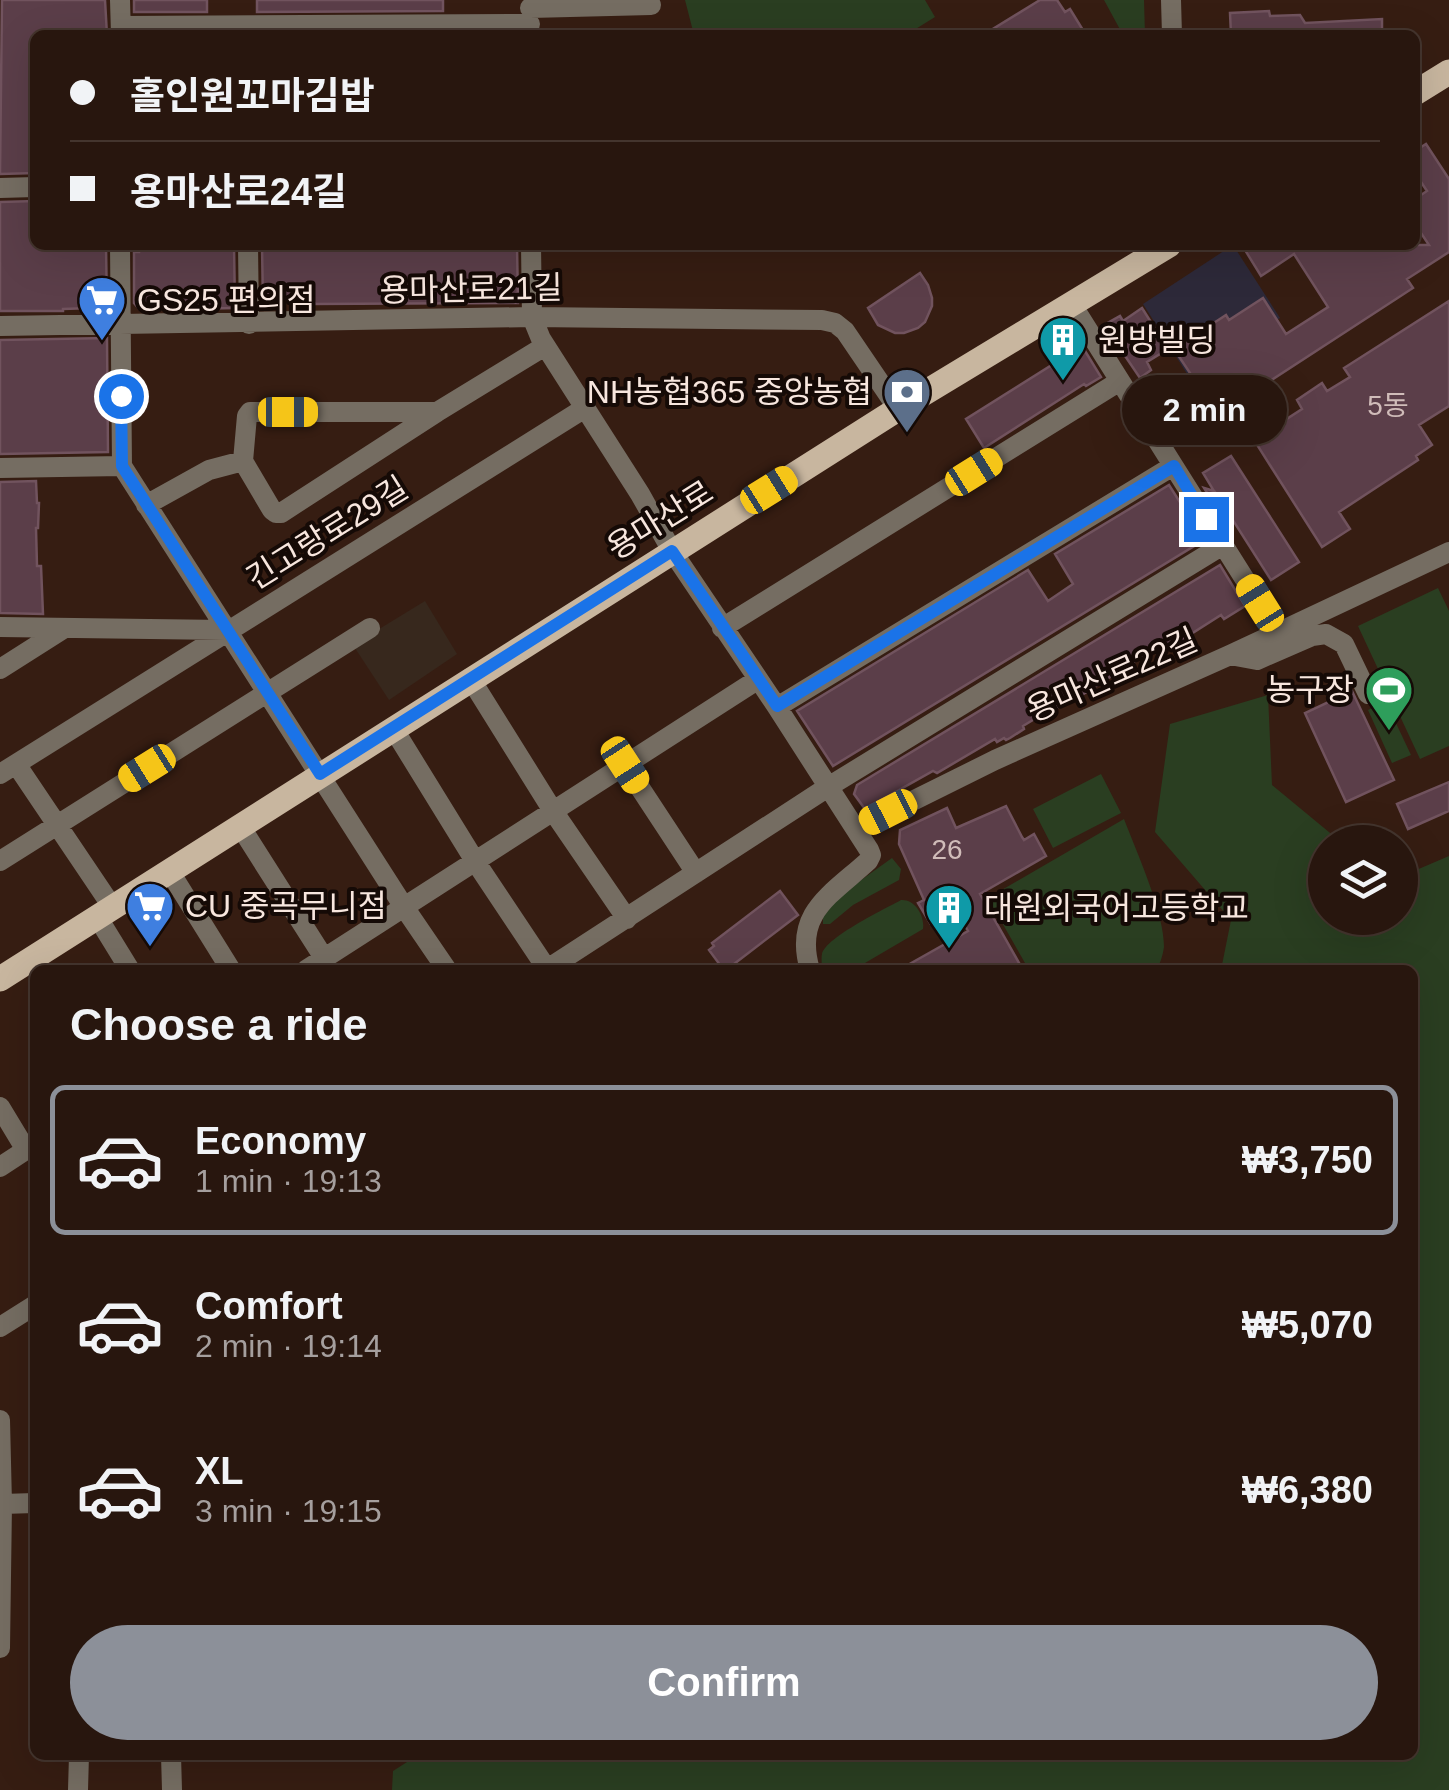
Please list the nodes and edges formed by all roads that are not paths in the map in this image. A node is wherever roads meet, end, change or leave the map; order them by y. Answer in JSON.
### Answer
{"nodes":[{"id":1,"x":120,"y":0,"type":"edge"},
{"id":2,"x":1172,"y":0,"type":"edge"},
{"id":3,"x":651,"y":5,"type":"dead end"},
{"id":4,"x":530,"y":17,"type":"edge"},
{"id":5,"x":121,"y":30,"type":"edge"},
{"id":6,"x":1172,"y":30,"type":"edge"},
{"id":7,"x":1449,"y":72,"type":"edge"},
{"id":8,"x":1420,"y":90,"type":"edge"},
{"id":9,"x":30,"y":187,"type":"edge"},
{"id":10,"x":0,"y":188,"type":"edge"},
{"id":11,"x":120,"y":250,"type":"edge"},
{"id":12,"x":248,"y":250,"type":"edge"},
{"id":13,"x":531,"y":250,"type":"edge"},
{"id":14,"x":1161,"y":250,"type":"edge"},
{"id":15,"x":1071,"y":303,"type":"junction"},
{"id":16,"x":532,"y":317,"type":"junction"},
{"id":17,"x":120,"y":324,"type":"junction"},
{"id":18,"x":250,"y":324,"type":"junction"},
{"id":19,"x":0,"y":326,"type":"edge"},
{"id":20,"x":545,"y":346,"type":"junction"},
{"id":21,"x":1120,"y":381,"type":"junction"},
{"id":22,"x":585,"y":408,"type":"junction"},
{"id":23,"x":898,"y":409,"type":"junction"},
{"id":24,"x":436,"y":412,"type":"junction"},
{"id":25,"x":243,"y":460,"type":"junction"},
{"id":26,"x":122,"y":466,"type":"junction"},
{"id":27,"x":1174,"y":466,"type":"junction"},
{"id":28,"x":0,"y":468,"type":"edge"},
{"id":29,"x":146,"y":505,"type":"junction"},
{"id":30,"x":1223,"y":545,"type":"junction"},
{"id":31,"x":672,"y":551,"type":"junction"},
{"id":32,"x":1449,"y":552,"type":"edge"},
{"id":33,"x":0,"y":627,"type":"edge"},
{"id":34,"x":65,"y":628,"type":"junction"},
{"id":35,"x":370,"y":628,"type":"dead end"},
{"id":36,"x":722,"y":628,"type":"junction"},
{"id":37,"x":226,"y":630,"type":"junction"},
{"id":38,"x":1278,"y":632,"type":"junction"},
{"id":39,"x":1230,"y":655,"type":"junction"},
{"id":40,"x":0,"y":669,"type":"edge"},
{"id":41,"x":470,"y":678,"type":"junction"},
{"id":42,"x":757,"y":680,"type":"junction"},
{"id":43,"x":267,"y":691,"type":"junction"},
{"id":44,"x":1368,"y":694,"type":"dead end"},
{"id":45,"x":777,"y":706,"type":"junction"},
{"id":46,"x":392,"y":728,"type":"junction"},
{"id":47,"x":625,"y":765,"type":"junction"},
{"id":48,"x":8,"y":769,"type":"edge"},
{"id":49,"x":320,"y":774,"type":"junction"},
{"id":50,"x":828,"y":788,"type":"junction"},
{"id":51,"x":553,"y":811,"type":"junction"},
{"id":52,"x":57,"y":824,"type":"junction"},
{"id":53,"x":240,"y":826,"type":"junction"},
{"id":54,"x":856,"y":829,"type":"junction"},
{"id":55,"x":0,"y":861,"type":"edge"},
{"id":56,"x":475,"y":861,"type":"junction"},
{"id":57,"x":170,"y":872,"type":"junction"},
{"id":58,"x":696,"y":874,"type":"junction"},
{"id":59,"x":404,"y":907,"type":"junction"},
{"id":60,"x":106,"y":913,"type":"junction"},
{"id":61,"x":627,"y":919,"type":"junction"},
{"id":62,"x":324,"y":958,"type":"junction"},
{"id":63,"x":39,"y":965,"type":"edge"},
{"id":64,"x":128,"y":965,"type":"edge"},
{"id":65,"x":227,"y":965,"type":"edge"},
{"id":66,"x":314,"y":965,"type":"edge"},
{"id":67,"x":444,"y":965,"type":"edge"},
{"id":68,"x":544,"y":965,"type":"edge"},
{"id":69,"x":555,"y":965,"type":"edge"},
{"id":70,"x":809,"y":965,"type":"edge"},
{"id":71,"x":30,"y":972,"type":"edge"},
{"id":72,"x":0,"y":979,"type":"edge"},
{"id":73,"x":0,"y":1107,"type":"edge"},
{"id":74,"x":30,"y":1142,"type":"edge"},
{"id":75,"x":30,"y":1148,"type":"edge"},
{"id":76,"x":0,"y":1167,"type":"edge"},
{"id":77,"x":30,"y":1307,"type":"edge"},
{"id":78,"x":0,"y":1326,"type":"edge"},
{"id":79,"x":0,"y":1420,"type":"edge"},
{"id":80,"x":30,"y":1503,"type":"edge"},
{"id":81,"x":2,"y":1504,"type":"edge"},
{"id":82,"x":0,"y":1648,"type":"edge"},
{"id":83,"x":79,"y":1760,"type":"edge"},
{"id":84,"x":171,"y":1760,"type":"edge"},
{"id":85,"x":78,"y":1790,"type":"edge"},
{"id":86,"x":172,"y":1790,"type":"edge"}],
"edges":[{"from":1,"to":5,"type":"street"},
{"from":2,"to":6,"type":"street"},
{"from":3,"to":4,"type":"street"},
{"from":4,"to":5,"type":"street"},
{"from":7,"to":8,"type":"main road"},
{"from":9,"to":10,"type":"street"},
{"from":11,"to":17,"type":"street"},
{"from":12,"to":18,"type":"street"},
{"from":13,"to":16,"type":"street"},
{"from":14,"to":15,"type":"main road","name":"용마산로"},
{"from":15,"to":21,"type":"street"},
{"from":15,"to":23,"type":"main road","name":"용마산로"},
{"from":16,"to":18,"type":"street","name":"용마산로21길"},
{"from":16,"to":20,"type":"street"},
{"from":16,"to":23,"type":"street","name":"용마산로21길"},
{"from":17,"to":18,"type":"street","name":"용마산로21길"},
{"from":17,"to":19,"type":"street","name":"용마산로21길"},
{"from":17,"to":26,"type":"street"},
{"from":20,"to":22,"type":"street"},
{"from":20,"to":24,"type":"street"},
{"from":21,"to":27,"type":"street"},
{"from":21,"to":36,"type":"street"},
{"from":22,"to":31,"type":"street"},
{"from":22,"to":37,"type":"street","name":"긴고랑로29길"},
{"from":23,"to":31,"type":"main road","name":"용마산로"},
{"from":24,"to":25,"type":"street"},
{"from":24,"to":25,"type":"street"},
{"from":25,"to":29,"type":"street"},
{"from":26,"to":28,"type":"street"},
{"from":26,"to":29,"type":"street"},
{"from":27,"to":30,"type":"street"},
{"from":27,"to":45,"type":"street"},
{"from":29,"to":37,"type":"street"},
{"from":30,"to":38,"type":"street"},
{"from":30,"to":50,"type":"street","name":"용마산로22길"},
{"from":31,"to":36,"type":"street"},
{"from":31,"to":41,"type":"main road","name":"용마산로"},
{"from":32,"to":38,"type":"street","name":"용마산로22길"},
{"from":33,"to":34,"type":"street"},
{"from":34,"to":37,"type":"street"},
{"from":34,"to":40,"type":"street"},
{"from":35,"to":43,"type":"street"},
{"from":36,"to":42,"type":"street"},
{"from":37,"to":43,"type":"street"},
{"from":37,"to":48,"type":"street","name":"긴고랑로29길"},
{"from":38,"to":39,"type":"street","name":"용마산로22길"},
{"from":39,"to":44,"type":"street"},
{"from":39,"to":54,"type":"street","name":"용마산로22길"},
{"from":41,"to":46,"type":"main road","name":"용마산로"},
{"from":41,"to":51,"type":"street"},
{"from":42,"to":45,"type":"street"},
{"from":42,"to":47,"type":"street"},
{"from":43,"to":49,"type":"street"},
{"from":43,"to":52,"type":"street"},
{"from":45,"to":50,"type":"street"},
{"from":46,"to":49,"type":"main road","name":"용마산로"},
{"from":46,"to":56,"type":"street"},
{"from":47,"to":51,"type":"street"},
{"from":47,"to":58,"type":"street"},
{"from":48,"to":52,"type":"street"},
{"from":49,"to":53,"type":"main road","name":"용마산로"},
{"from":49,"to":59,"type":"street"},
{"from":50,"to":54,"type":"street"},
{"from":50,"to":58,"type":"street","name":"용마산로22길"},
{"from":51,"to":56,"type":"street"},
{"from":51,"to":61,"type":"street"},
{"from":52,"to":55,"type":"street"},
{"from":52,"to":60,"type":"street"},
{"from":53,"to":57,"type":"main road","name":"용마산로"},
{"from":53,"to":62,"type":"street"},
{"from":54,"to":70,"type":"street"},
{"from":56,"to":59,"type":"street"},
{"from":56,"to":68,"type":"street"},
{"from":57,"to":60,"type":"main road","name":"용마산로"},
{"from":57,"to":65,"type":"street"},
{"from":58,"to":61,"type":"street","name":"용마산로22길"},
{"from":59,"to":62,"type":"street"},
{"from":59,"to":67,"type":"street"},
{"from":60,"to":63,"type":"main road","name":"용마산로"},
{"from":60,"to":64,"type":"street"},
{"from":61,"to":69,"type":"street","name":"용마산로22길"},
{"from":62,"to":66,"type":"street"},
{"from":71,"to":72,"type":"main road","name":"용마산로"},
{"from":73,"to":74,"type":"street"},
{"from":75,"to":76,"type":"street"},
{"from":77,"to":78,"type":"street"},
{"from":79,"to":81,"type":"street"},
{"from":80,"to":81,"type":"street"},
{"from":81,"to":82,"type":"street"},
{"from":83,"to":85,"type":"street"},
{"from":84,"to":86,"type":"street"}]}
